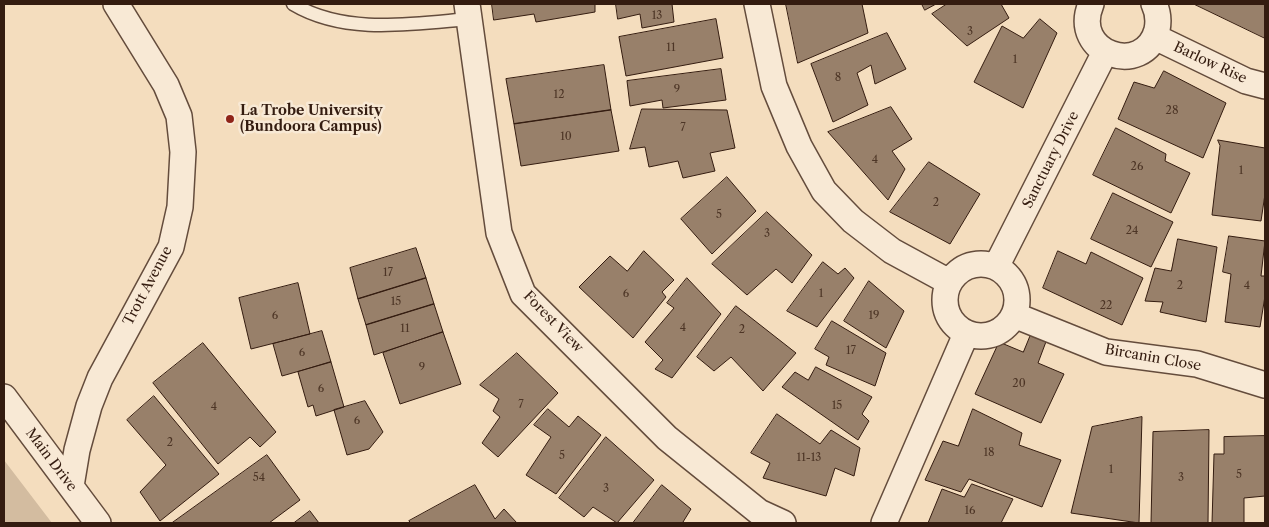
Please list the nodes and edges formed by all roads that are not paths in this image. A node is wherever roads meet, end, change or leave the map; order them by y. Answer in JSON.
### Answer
{"nodes":[{"id":1,"x":116,"y":4,"type":"edge"},
{"id":2,"x":293,"y":4,"type":"edge"},
{"id":3,"x":757,"y":4,"type":"edge"},
{"id":4,"x":1089,"y":4,"type":"edge"},
{"id":5,"x":1154,"y":4,"type":"edge"},
{"id":6,"x":468,"y":11,"type":"edge"},
{"id":7,"x":1155,"y":37,"type":"junction"},
{"id":8,"x":1105,"y":52,"type":"junction"},
{"id":9,"x":1265,"y":86,"type":"edge"},
{"id":10,"x":996,"y":267,"type":"junction"},
{"id":11,"x":949,"y":282,"type":"junction"},
{"id":12,"x":1014,"y":315,"type":"junction"},
{"id":13,"x":966,"y":334,"type":"junction"},
{"id":14,"x":1265,"y":385,"type":"edge"},
{"id":15,"x":4,"y":397,"type":"edge"},
{"id":16,"x":71,"y":486,"type":"junction"},
{"id":17,"x":98,"y":523,"type":"edge"},
{"id":18,"x":783,"y":523,"type":"edge"},
{"id":19,"x":884,"y":523,"type":"edge"}],
"edges":[{"from":1,"to":16,"type":"street","name":"Trott Avenue"},
{"from":2,"to":6,"type":"lane"},
{"from":3,"to":11,"type":"street"},
{"from":4,"to":8,"type":"street"},
{"from":5,"to":7,"type":"street"},
{"from":6,"to":18,"type":"street","name":"Forest View"},
{"from":7,"to":8,"type":"street"},
{"from":7,"to":9,"type":"street","name":"Barlow Rise"},
{"from":8,"to":10,"type":"street","name":"Sanctuary Drive"},
{"from":10,"to":11,"type":"street"},
{"from":10,"to":12,"type":"street"},
{"from":11,"to":13,"type":"street"},
{"from":12,"to":13,"type":"street"},
{"from":12,"to":14,"type":"street","name":"Bircanin Close"},
{"from":13,"to":19,"type":"street"},
{"from":15,"to":16,"type":"street","name":"Main Drive"},
{"from":16,"to":17,"type":"street","name":"Main Drive"}]}
